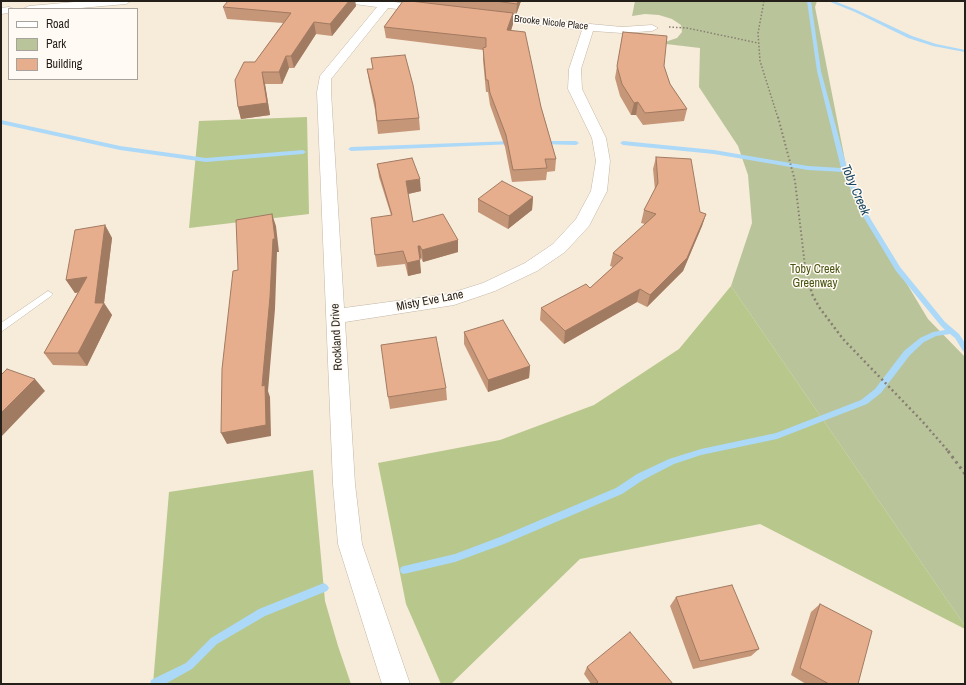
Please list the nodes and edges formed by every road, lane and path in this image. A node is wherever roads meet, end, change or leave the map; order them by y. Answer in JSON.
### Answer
{"nodes":[{"id":1,"x":126,"y":1,"type":"edge"},
{"id":2,"x":354,"y":1,"type":"edge"},
{"id":3,"x":764,"y":1,"type":"edge"},
{"id":4,"x":385,"y":4,"type":"junction"},
{"id":5,"x":89,"y":5,"type":"edge"},
{"id":6,"x":44,"y":8,"type":"edge"},
{"id":7,"x":435,"y":10,"type":"edge"},
{"id":8,"x":473,"y":14,"type":"edge"},
{"id":9,"x":588,"y":28,"type":"junction"},
{"id":10,"x":652,"y":28,"type":"joint"},
{"id":11,"x":758,"y":42,"type":"junction"},
{"id":12,"x":48,"y":294,"type":"dead end"},
{"id":13,"x":336,"y":316,"type":"junction"},
{"id":14,"x":1,"y":328,"type":"edge"},
{"id":15,"x":965,"y":474,"type":"edge"},
{"id":16,"x":396,"y":684,"type":"edge"}],
"edges":[{"from":1,"to":5,"type":"street"},
{"from":2,"to":4,"type":"street"},
{"from":3,"to":11,"type":"path"},
{"from":4,"to":7,"type":"street"},
{"from":4,"to":13,"type":"street","name":"Rockland Drive"},
{"from":5,"to":6,"type":"street"},
{"from":8,"to":9,"type":"street","name":"Brooke Nicole Place"},
{"from":9,"to":10,"type":"street","name":"Brooke Nicole Place"},
{"from":9,"to":13,"type":"street","name":"Misty Eve Lane"},
{"from":10,"to":11,"type":"path"},
{"from":11,"to":15,"type":"path"},
{"from":12,"to":14,"type":"lane"},
{"from":13,"to":16,"type":"street","name":"Rockland Drive"}]}
